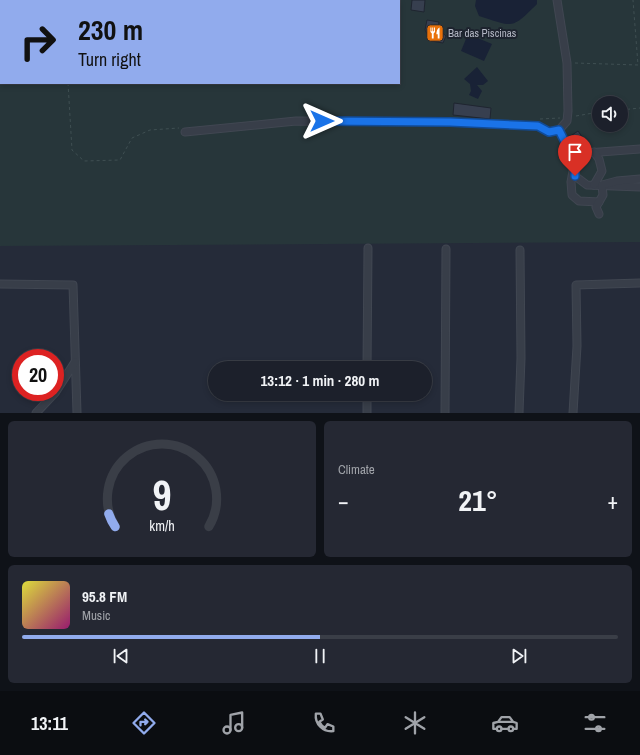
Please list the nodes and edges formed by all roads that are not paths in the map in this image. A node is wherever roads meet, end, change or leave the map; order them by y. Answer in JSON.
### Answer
{"nodes":[{"id":1,"x":557,"y":0,"type":"edge"},
{"id":2,"x":559,"y":130,"type":"junction"},
{"id":3,"x":185,"y":132,"type":"dead end"},
{"id":4,"x":640,"y":149,"type":"edge"},
{"id":5,"x":594,"y":152,"type":"junction"},
{"id":6,"x":574,"y":165,"type":"junction"},
{"id":7,"x":640,"y":178,"type":"edge"},
{"id":8,"x":594,"y":185,"type":"junction"},
{"id":9,"x":602,"y":185,"type":"junction"},
{"id":10,"x":640,"y":187,"type":"edge"},
{"id":11,"x":599,"y":202,"type":"junction"},
{"id":12,"x":599,"y":214,"type":"dead end"},
{"id":13,"x":368,"y":248,"type":"dead end"},
{"id":14,"x":446,"y":249,"type":"dead end"},
{"id":15,"x":520,"y":250,"type":"dead end"},
{"id":16,"x":640,"y":283,"type":"edge"},
{"id":17,"x":0,"y":284,"type":"edge"},
{"id":18,"x":367,"y":361,"type":"edge"},
{"id":19,"x":75,"y":362,"type":"junction"},
{"id":20,"x":367,"y":401,"type":"edge"},
{"id":21,"x":36,"y":413,"type":"edge"},
{"id":22,"x":77,"y":413,"type":"edge"},
{"id":23,"x":367,"y":413,"type":"edge"},
{"id":24,"x":445,"y":413,"type":"edge"},
{"id":25,"x":519,"y":413,"type":"edge"},
{"id":26,"x":573,"y":413,"type":"edge"}],
"edges":[{"from":1,"to":2,"type":"street"},
{"from":2,"to":3,"type":"street"},
{"from":2,"to":6,"type":"street"},
{"from":4,"to":5,"type":"street"},
{"from":5,"to":6,"type":"street"},
{"from":5,"to":8,"type":"street"},
{"from":6,"to":8,"type":"street"},
{"from":6,"to":11,"type":"street"},
{"from":7,"to":9,"type":"street"},
{"from":8,"to":9,"type":"street"},
{"from":9,"to":10,"type":"street"},
{"from":9,"to":11,"type":"street"},
{"from":11,"to":12,"type":"street"},
{"from":13,"to":18,"type":"street"},
{"from":14,"to":24,"type":"street"},
{"from":15,"to":25,"type":"street"},
{"from":16,"to":26,"type":"street"},
{"from":17,"to":19,"type":"street"},
{"from":19,"to":21,"type":"street"},
{"from":19,"to":22,"type":"street"},
{"from":20,"to":23,"type":"street"}]}
